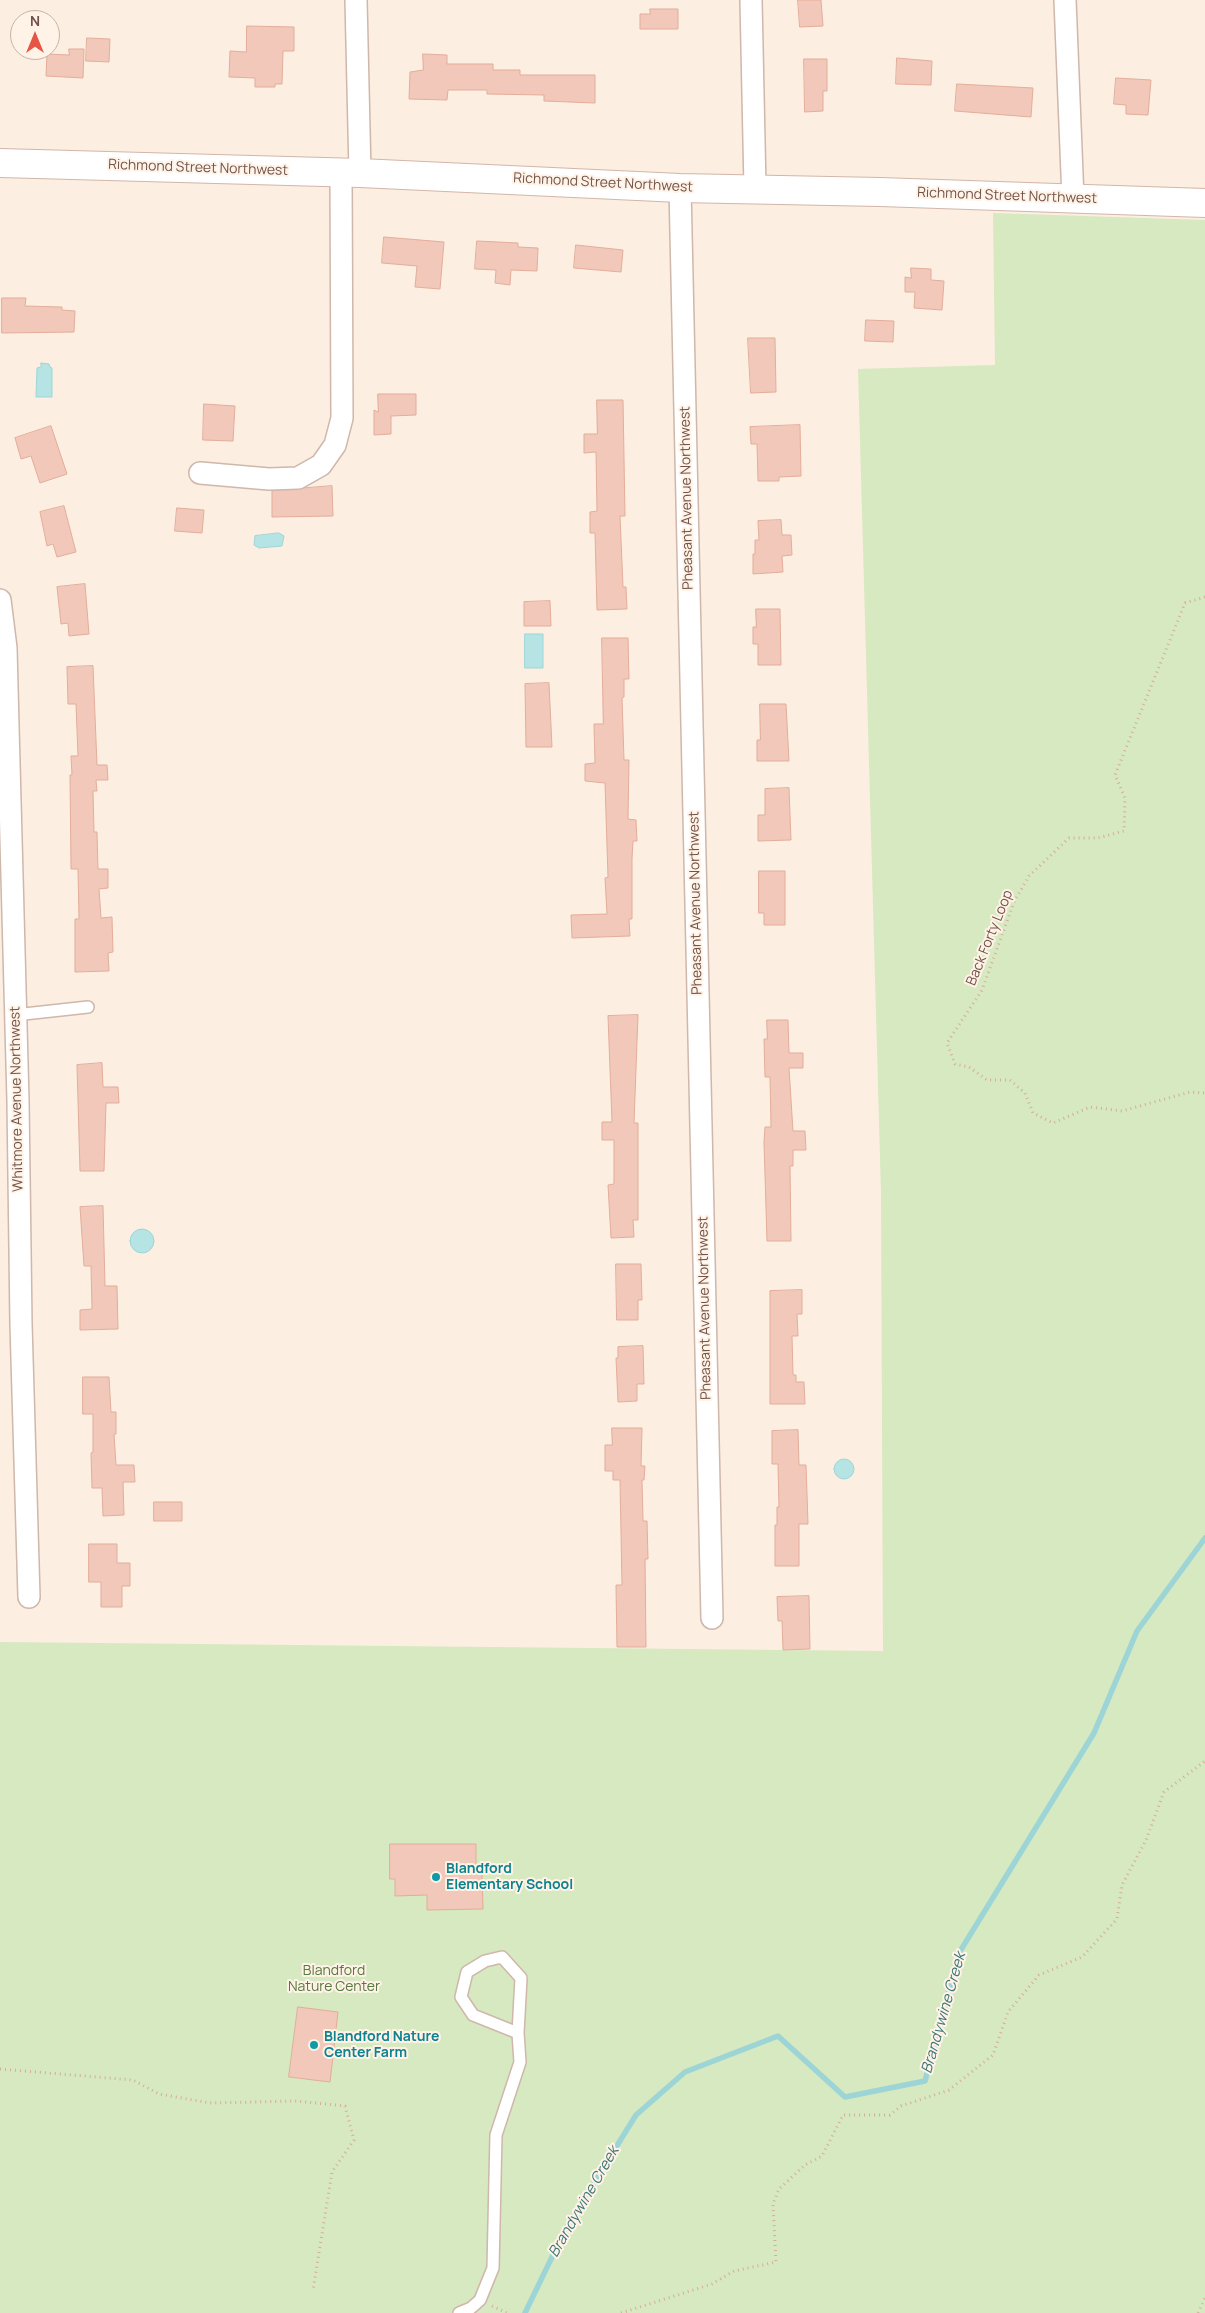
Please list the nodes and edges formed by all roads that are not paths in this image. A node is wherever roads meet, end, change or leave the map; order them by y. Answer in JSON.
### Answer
{"nodes":[{"id":1,"x":356,"y":0,"type":"edge"},
{"id":2,"x":751,"y":0,"type":"edge"},
{"id":3,"x":1065,"y":0,"type":"edge"},
{"id":4,"x":0,"y":163,"type":"edge"},
{"id":5,"x":351,"y":173,"type":"junction"},
{"id":6,"x":680,"y":188,"type":"junction"},
{"id":7,"x":755,"y":188,"type":"junction"},
{"id":8,"x":1073,"y":199,"type":"junction"},
{"id":9,"x":1205,"y":203,"type":"edge"},
{"id":10,"x":200,"y":473,"type":"dead end"},
{"id":11,"x":0,"y":600,"type":"edge"},
{"id":12,"x":88,"y":1007,"type":"dead end"},
{"id":13,"x":15,"y":1015,"type":"junction"},
{"id":14,"x":29,"y":1597,"type":"dead end"},
{"id":15,"x":712,"y":1618,"type":"dead end"},
{"id":16,"x":518,"y":2033,"type":"junction"},
{"id":17,"x":459,"y":2313,"type":"edge"}],
"edges":[{"from":1,"to":5,"type":"street"},
{"from":2,"to":7,"type":"street"},
{"from":3,"to":8,"type":"street"},
{"from":4,"to":5,"type":"street","name":"Richmond Street Northwest"},
{"from":5,"to":6,"type":"street","name":"Richmond Street Northwest"},
{"from":5,"to":10,"type":"street"},
{"from":6,"to":7,"type":"street","name":"Richmond Street Northwest"},
{"from":6,"to":15,"type":"street","name":"Pheasant Avenue Northwest"},
{"from":7,"to":8,"type":"street","name":"Richmond Street Northwest"},
{"from":8,"to":9,"type":"street","name":"Richmond Street Northwest"},
{"from":11,"to":13,"type":"street","name":"Whitmore Avenue Northwest"},
{"from":12,"to":13,"type":"lane"},
{"from":13,"to":14,"type":"street","name":"Whitmore Avenue Northwest"},
{"from":16,"to":16,"type":"lane"},
{"from":16,"to":17,"type":"lane"}]}
